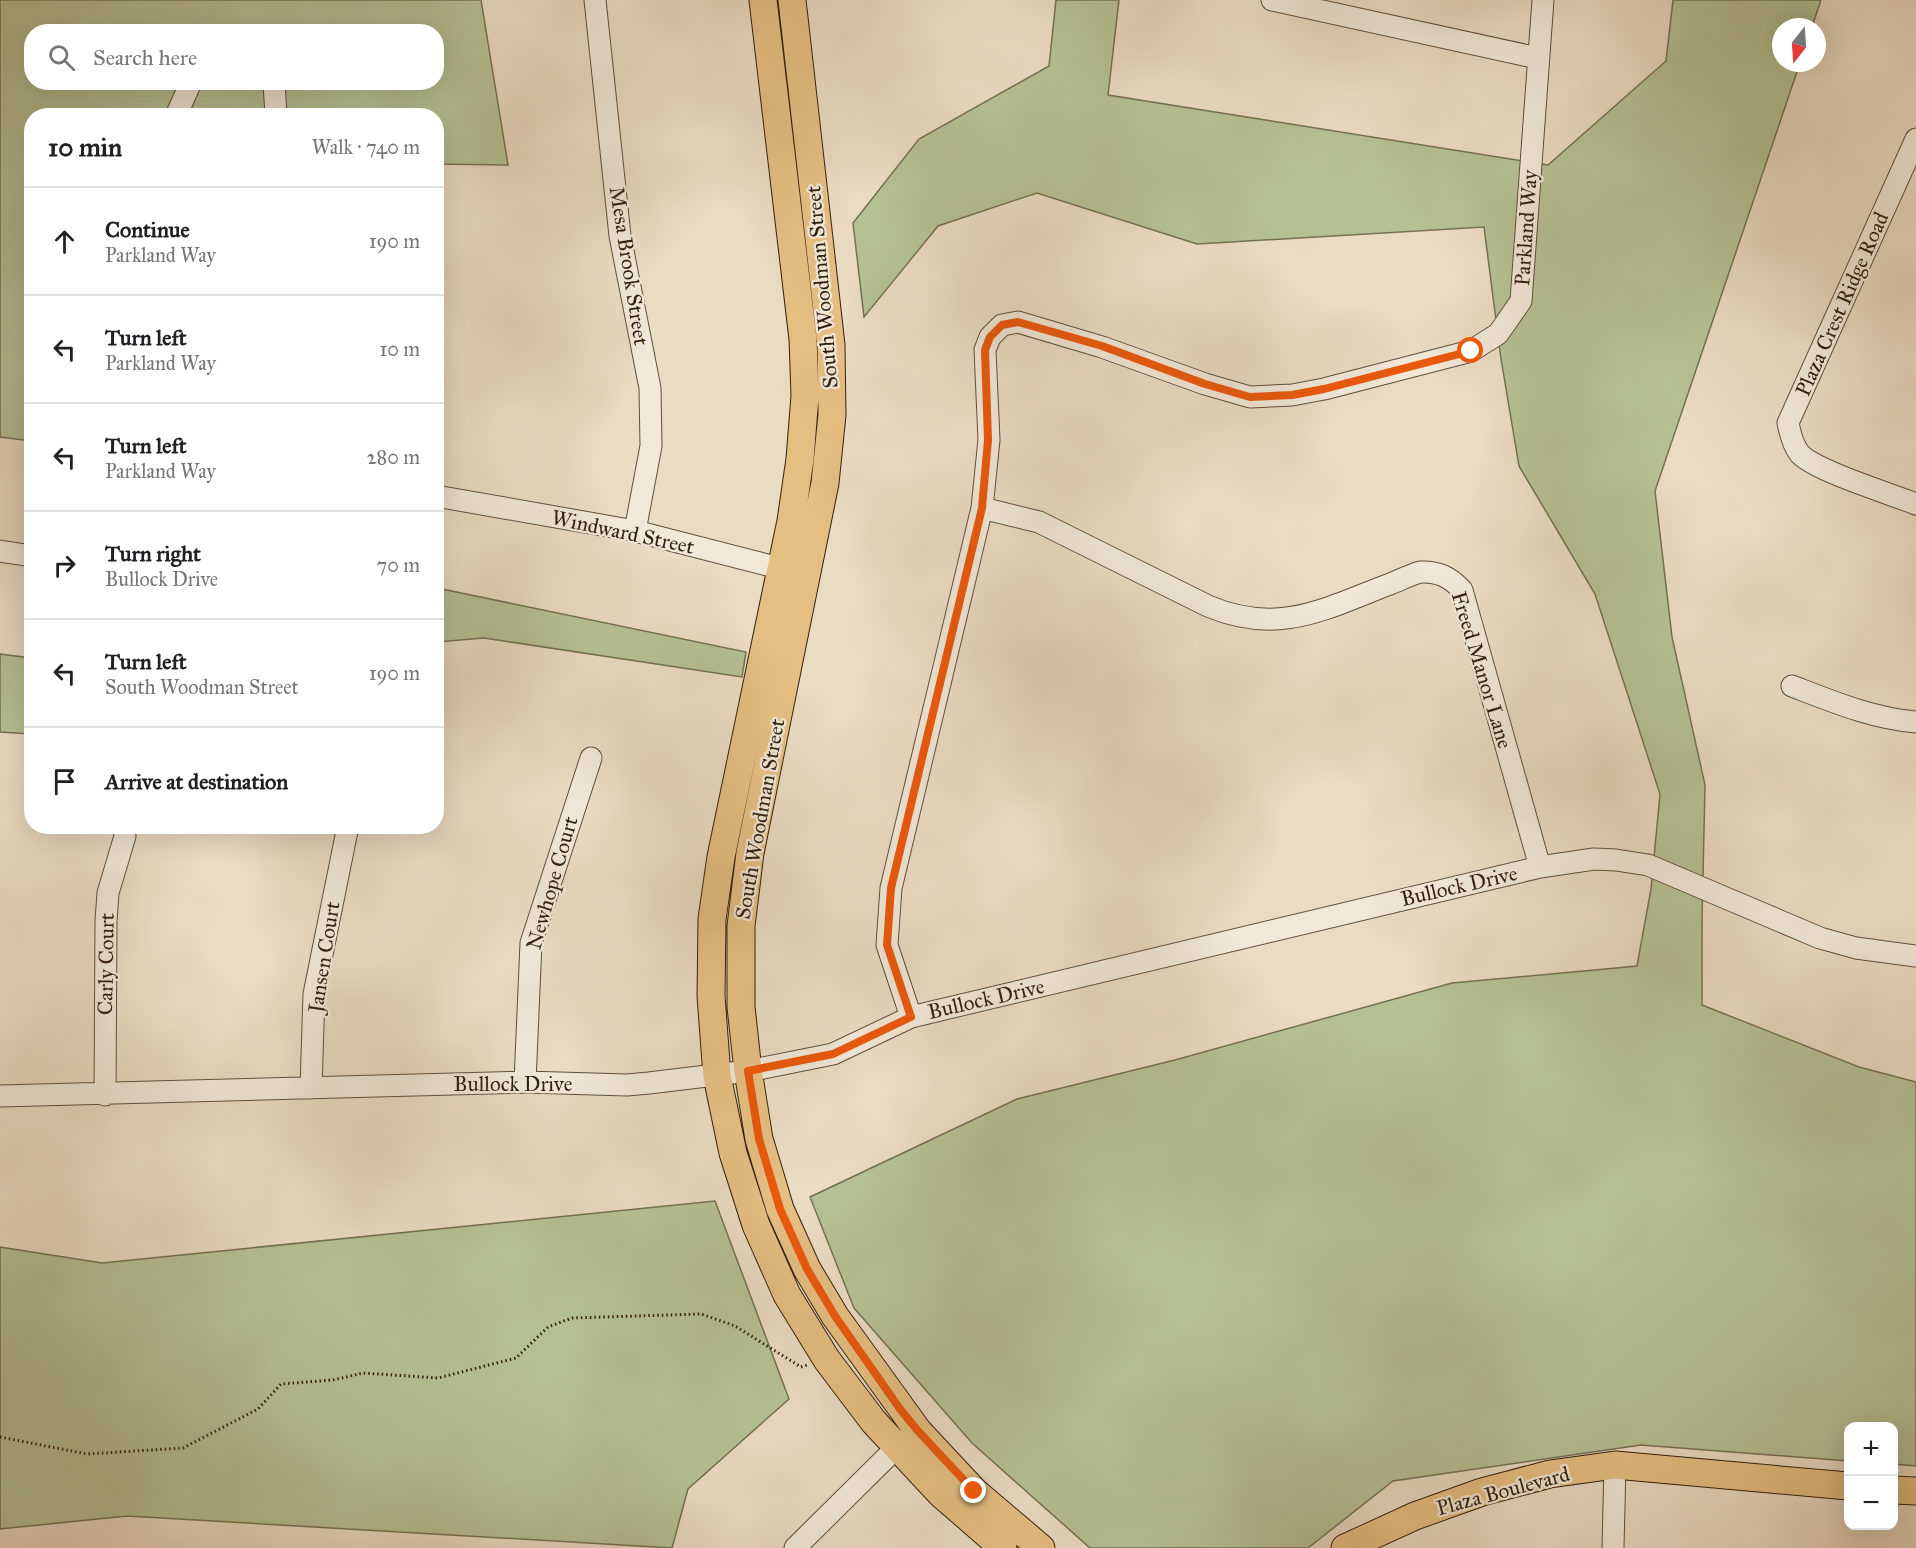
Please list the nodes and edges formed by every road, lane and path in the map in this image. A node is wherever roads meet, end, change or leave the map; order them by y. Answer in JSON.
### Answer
{"nodes":[{"id":1,"x":595,"y":0,"type":"edge"},
{"id":2,"x":763,"y":0,"type":"edge"},
{"id":3,"x":792,"y":0,"type":"edge"},
{"id":4,"x":1272,"y":0,"type":"edge"},
{"id":5,"x":1543,"y":0,"type":"edge"},
{"id":6,"x":1538,"y":58,"type":"junction"},
{"id":7,"x":187,"y":90,"type":"edge"},
{"id":8,"x":274,"y":90,"type":"edge"},
{"id":9,"x":180,"y":108,"type":"edge"},
{"id":10,"x":276,"y":108,"type":"edge"},
{"id":11,"x":1916,"y":139,"type":"edge"},
{"id":12,"x":444,"y":497,"type":"edge"},
{"id":13,"x":1916,"y":504,"type":"edge"},
{"id":14,"x":982,"y":508,"type":"junction"},
{"id":15,"x":635,"y":531,"type":"junction"},
{"id":16,"x":0,"y":552,"type":"edge"},
{"id":17,"x":24,"y":555,"type":"edge"},
{"id":18,"x":781,"y":569,"type":"junction"},
{"id":19,"x":807,"y":575,"type":"junction"},
{"id":20,"x":1792,"y":686,"type":"dead end"},
{"id":21,"x":1916,"y":722,"type":"edge"},
{"id":22,"x":591,"y":758,"type":"dead end"},
{"id":23,"x":346,"y":834,"type":"edge"},
{"id":24,"x":125,"y":836,"type":"dead end"},
{"id":25,"x":1540,"y":867,"type":"junction"},
{"id":26,"x":1916,"y":956,"type":"edge"},
{"id":27,"x":911,"y":1017,"type":"junction"},
{"id":28,"x":748,"y":1071,"type":"junction"},
{"id":29,"x":717,"y":1076,"type":"junction"},
{"id":30,"x":525,"y":1082,"type":"junction"},
{"id":31,"x":311,"y":1088,"type":"junction"},
{"id":32,"x":105,"y":1095,"type":"junction"},
{"id":33,"x":0,"y":1096,"type":"edge"},
{"id":34,"x":827,"y":1360,"type":"junction"},
{"id":35,"x":918,"y":1431,"type":"junction"},
{"id":36,"x":0,"y":1437,"type":"edge"},
{"id":37,"x":896,"y":1448,"type":"junction"},
{"id":38,"x":1615,"y":1465,"type":"junction"},
{"id":39,"x":1844,"y":1486,"type":"edge"},
{"id":40,"x":1898,"y":1490,"type":"edge"},
{"id":41,"x":1916,"y":1491,"type":"edge"},
{"id":42,"x":795,"y":1548,"type":"edge"},
{"id":43,"x":1003,"y":1548,"type":"edge"},
{"id":44,"x":1041,"y":1548,"type":"edge"},
{"id":45,"x":1345,"y":1548,"type":"edge"},
{"id":46,"x":1613,"y":1548,"type":"edge"}],
"edges":[{"from":1,"to":15,"type":"street","name":"Mesa Brook Street"},
{"from":2,"to":18,"type":"main road","name":"South Woodman Street"},
{"from":3,"to":19,"type":"main road","name":"South Woodman Street"},
{"from":4,"to":6,"type":"street"},
{"from":5,"to":6,"type":"street","name":"Parkland Way"},
{"from":6,"to":14,"type":"street","name":"Parkland Way"},
{"from":7,"to":9,"type":"street"},
{"from":8,"to":10,"type":"street"},
{"from":11,"to":13,"type":"street","name":"Plaza Crest Ridge Road"},
{"from":12,"to":15,"type":"street","name":"Windward Street"},
{"from":14,"to":25,"type":"street","name":"Freed Manor Lane"},
{"from":14,"to":27,"type":"street","name":"Parkland Way"},
{"from":15,"to":18,"type":"street","name":"Windward Street"},
{"from":16,"to":17,"type":"street"},
{"from":18,"to":19,"type":"street","name":"Windward Street"},
{"from":18,"to":29,"type":"main road","name":"South Woodman Street"},
{"from":19,"to":28,"type":"main road","name":"South Woodman Street"},
{"from":20,"to":21,"type":"street"},
{"from":22,"to":30,"type":"street","name":"Newhope Court"},
{"from":23,"to":31,"type":"street","name":"Jansen Court"},
{"from":24,"to":32,"type":"street","name":"Carly Court"},
{"from":25,"to":26,"type":"street","name":"Bullock Drive"},
{"from":25,"to":27,"type":"street","name":"Bullock Drive"},
{"from":27,"to":28,"type":"street","name":"Bullock Drive"},
{"from":28,"to":29,"type":"street","name":"Bullock Drive"},
{"from":28,"to":35,"type":"main road","name":"South Woodman Street"},
{"from":29,"to":30,"type":"street","name":"Bullock Drive"},
{"from":29,"to":34,"type":"main road","name":"South Woodman Street"},
{"from":30,"to":31,"type":"street","name":"Bullock Drive"},
{"from":31,"to":32,"type":"street","name":"Bullock Drive"},
{"from":32,"to":33,"type":"street","name":"Bullock Drive"},
{"from":34,"to":36,"type":"path"},
{"from":34,"to":37,"type":"main road","name":"South Woodman Street"},
{"from":35,"to":37,"type":"street"},
{"from":35,"to":44,"type":"main road","name":"South Woodman Street"},
{"from":37,"to":42,"type":"street"},
{"from":37,"to":43,"type":"main road","name":"South Woodman Street"},
{"from":38,"to":39,"type":"main road","name":"Plaza Boulevard"},
{"from":38,"to":45,"type":"main road","name":"Plaza Boulevard"},
{"from":38,"to":46,"type":"street"},
{"from":40,"to":41,"type":"main road"}]}
